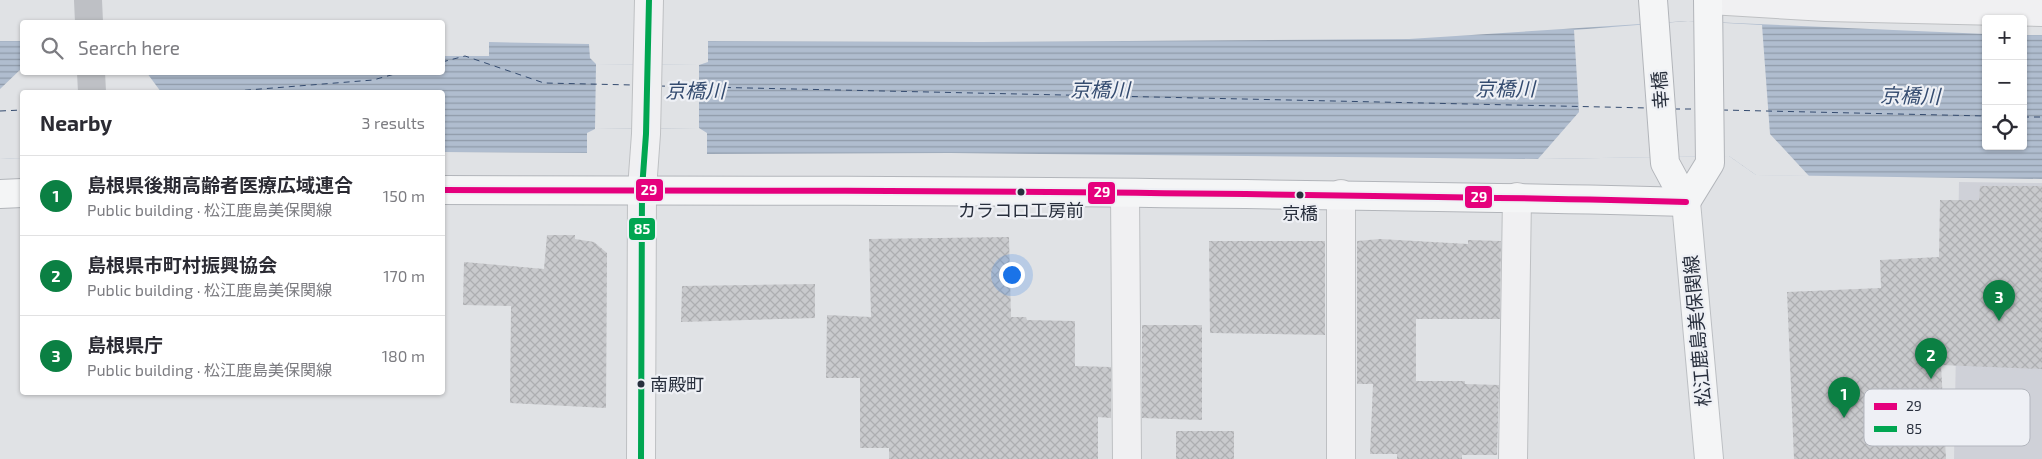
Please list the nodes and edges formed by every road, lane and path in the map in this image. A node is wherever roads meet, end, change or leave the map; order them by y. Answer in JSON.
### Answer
{"nodes":[{"id":1,"x":88,"y":0,"type":"edge"},
{"id":2,"x":648,"y":0,"type":"edge"},
{"id":3,"x":1709,"y":5,"type":"edge"},
{"id":4,"x":1654,"y":8,"type":"edge"},
{"id":5,"x":2042,"y":12,"type":"edge"},
{"id":6,"x":89,"y":20,"type":"edge"},
{"id":7,"x":91,"y":75,"type":"edge"},
{"id":8,"x":92,"y":90,"type":"edge"},
{"id":9,"x":642,"y":189,"type":"junction"},
{"id":10,"x":445,"y":190,"type":"edge"},
{"id":11,"x":20,"y":193,"type":"edge"},
{"id":12,"x":1125,"y":193,"type":"junction"},
{"id":13,"x":0,"y":194,"type":"edge"},
{"id":14,"x":1341,"y":194,"type":"junction"},
{"id":15,"x":1517,"y":197,"type":"junction"},
{"id":16,"x":1686,"y":202,"type":"junction"},
{"id":17,"x":642,"y":459,"type":"edge"},
{"id":18,"x":1127,"y":459,"type":"edge"},
{"id":19,"x":1342,"y":459,"type":"edge"},
{"id":20,"x":1513,"y":459,"type":"edge"},
{"id":21,"x":1709,"y":459,"type":"edge"}],
"edges":[{"from":1,"to":6,"type":"main road"},
{"from":2,"to":9,"type":"street"},
{"from":3,"to":5,"type":"street"},
{"from":3,"to":16,"type":"main road"},
{"from":4,"to":16,"type":"main road","name":"幸橋"},
{"from":7,"to":8,"type":"main road"},
{"from":9,"to":10,"type":"main road"},
{"from":9,"to":12,"type":"main road"},
{"from":9,"to":17,"type":"street"},
{"from":11,"to":13,"type":"main road"},
{"from":12,"to":14,"type":"main road"},
{"from":12,"to":18,"type":"street"},
{"from":14,"to":15,"type":"main road"},
{"from":14,"to":19,"type":"street"},
{"from":15,"to":16,"type":"main road"},
{"from":15,"to":20,"type":"street"},
{"from":16,"to":21,"type":"main road","name":"松江鹿島美保関線"}]}
